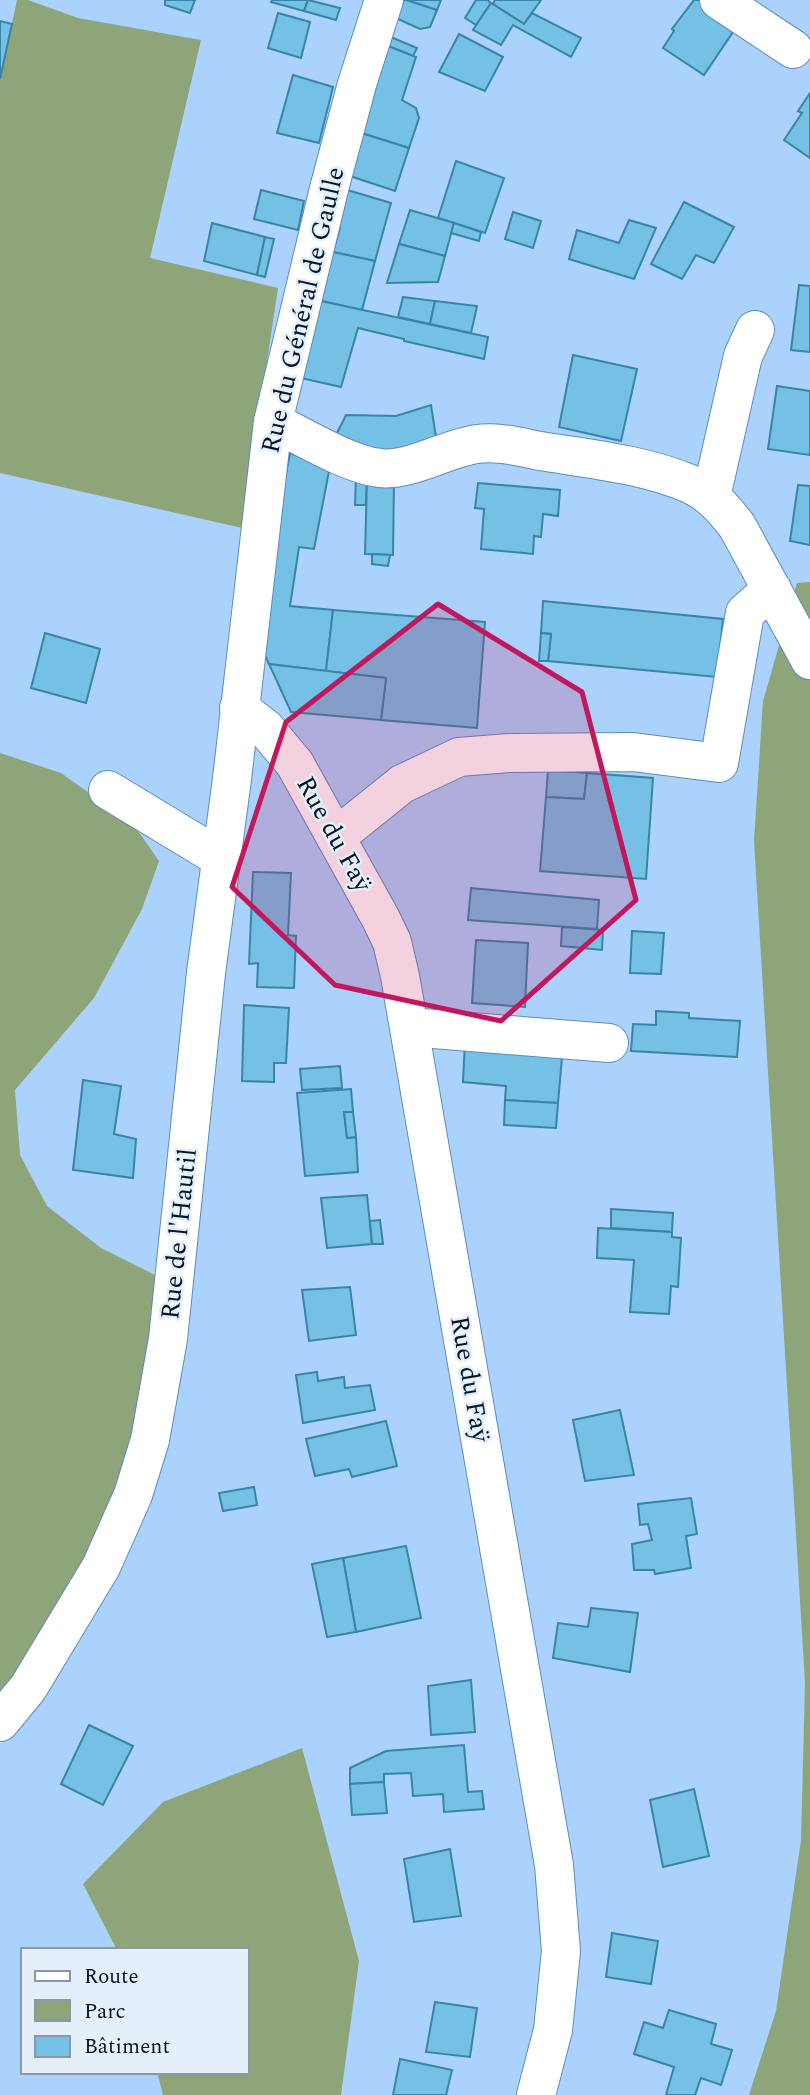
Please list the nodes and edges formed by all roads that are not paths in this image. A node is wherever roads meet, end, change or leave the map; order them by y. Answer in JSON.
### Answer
{"nodes":[{"id":1,"x":384,"y":0,"type":"edge"},
{"id":2,"x":719,"y":0,"type":"edge"},
{"id":3,"x":793,"y":49,"type":"dead end"},
{"id":4,"x":755,"y":330,"type":"dead end"},
{"id":5,"x":273,"y":422,"type":"junction"},
{"id":6,"x":711,"y":497,"type":"junction"},
{"id":7,"x":772,"y":589,"type":"junction"},
{"id":8,"x":810,"y":660,"type":"edge"},
{"id":9,"x":239,"y":708,"type":"junction"},
{"id":10,"x":108,"y":790,"type":"dead end"},
{"id":11,"x":336,"y":837,"type":"junction"},
{"id":12,"x":222,"y":859,"type":"junction"},
{"id":13,"x":409,"y":1027,"type":"junction"},
{"id":14,"x":610,"y":1043,"type":"dead end"},
{"id":15,"x":0,"y":1721,"type":"edge"},
{"id":16,"x":537,"y":2095,"type":"edge"}],
"edges":[{"from":1,"to":5,"type":"street","name":"Rue du Général de Gaulle"},
{"from":2,"to":3,"type":"street"},
{"from":4,"to":6,"type":"street"},
{"from":5,"to":6,"type":"street"},
{"from":5,"to":9,"type":"street","name":"Rue du Général de Gaulle"},
{"from":6,"to":7,"type":"street"},
{"from":7,"to":8,"type":"street"},
{"from":7,"to":11,"type":"street"},
{"from":9,"to":11,"type":"street","name":"Rue du Faÿ"},
{"from":9,"to":12,"type":"street","name":"Rue de l'Hautil"},
{"from":10,"to":12,"type":"street"},
{"from":11,"to":13,"type":"street","name":"Rue du Faÿ"},
{"from":12,"to":15,"type":"street","name":"Rue de l'Hautil"},
{"from":13,"to":14,"type":"street"},
{"from":13,"to":16,"type":"street","name":"Rue du Faÿ"}]}
